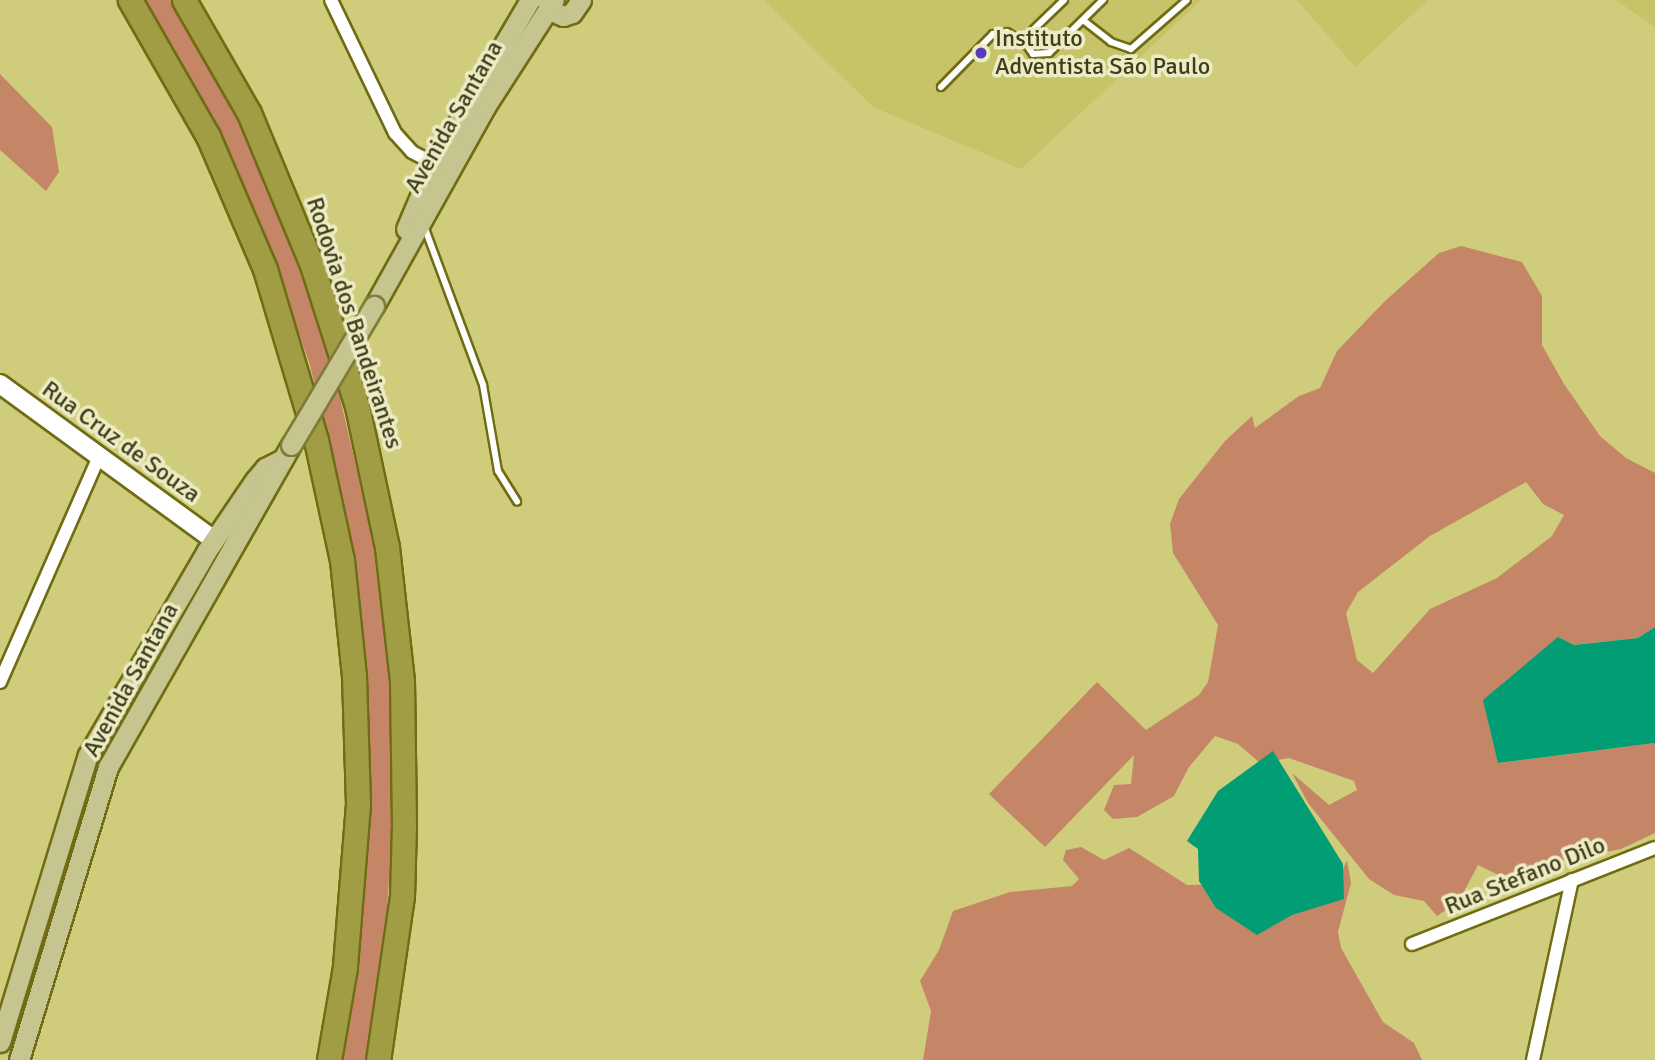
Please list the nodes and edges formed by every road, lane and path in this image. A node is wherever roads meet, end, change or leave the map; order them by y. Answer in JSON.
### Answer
{"nodes":[{"id":1,"x":130,"y":0,"type":"edge"},
{"id":2,"x":184,"y":0,"type":"edge"},
{"id":3,"x":331,"y":0,"type":"edge"},
{"id":4,"x":530,"y":0,"type":"edge"},
{"id":5,"x":581,"y":0,"type":"edge"},
{"id":6,"x":1065,"y":0,"type":"edge"},
{"id":7,"x":1103,"y":0,"type":"edge"},
{"id":8,"x":1188,"y":0,"type":"edge"},
{"id":9,"x":550,"y":2,"type":"edge"},
{"id":10,"x":1083,"y":20,"type":"junction"},
{"id":11,"x":1026,"y":44,"type":"junction"},
{"id":12,"x":941,"y":87,"type":"dead end"},
{"id":13,"x":435,"y":163,"type":"junction"},
{"id":14,"x":422,"y":221,"type":"junction"},
{"id":15,"x":398,"y":261,"type":"junction"},
{"id":16,"x":0,"y":384,"type":"edge"},
{"id":17,"x":287,"y":452,"type":"junction"},
{"id":18,"x":97,"y":458,"type":"junction"},
{"id":19,"x":517,"y":501,"type":"dead end"},
{"id":20,"x":214,"y":540,"type":"junction"},
{"id":21,"x":0,"y":682,"type":"edge"},
{"id":22,"x":1655,"y":848,"type":"edge"},
{"id":23,"x":1572,"y":880,"type":"junction"},
{"id":24,"x":1412,"y":944,"type":"dead end"},
{"id":25,"x":3,"y":1020,"type":"edge"},
{"id":26,"x":29,"y":1031,"type":"junction"},
{"id":27,"x":0,"y":1042,"type":"edge"},
{"id":28,"x":19,"y":1060,"type":"edge"},
{"id":29,"x":329,"y":1060,"type":"edge"},
{"id":30,"x":378,"y":1060,"type":"edge"},
{"id":31,"x":1533,"y":1060,"type":"edge"}],
"edges":[{"from":1,"to":29,"type":"highway"},
{"from":2,"to":30,"type":"highway","name":"Rodovia dos Bandeirantes"},
{"from":3,"to":13,"type":"street"},
{"from":4,"to":13,"type":"main road","name":"Avenida Santana"},
{"from":5,"to":9,"type":"main road"},
{"from":6,"to":11,"type":"lane"},
{"from":7,"to":10,"type":"lane"},
{"from":8,"to":10,"type":"lane"},
{"from":9,"to":14,"type":"main road","name":"Avenida Santana"},
{"from":10,"to":11,"type":"lane"},
{"from":11,"to":12,"type":"lane"},
{"from":13,"to":15,"type":"main road","name":"Avenida Santana"},
{"from":14,"to":15,"type":"main road","name":"Avenida Santana"},
{"from":14,"to":19,"type":"lane"},
{"from":15,"to":17,"type":"main road","name":"Avenida Santana","bridge":true},
{"from":16,"to":18,"type":"street","name":"Rua Cruz de Souza"},
{"from":17,"to":20,"type":"main road","name":"Avenida Santana"},
{"from":17,"to":26,"type":"main road","name":"Avenida Santana"},
{"from":18,"to":20,"type":"street","name":"Rua Cruz de Souza"},
{"from":18,"to":21,"type":"street"},
{"from":20,"to":25,"type":"main road","name":"Avenida Santana"},
{"from":22,"to":23,"type":"street","name":"Rua Stefano Dilo"},
{"from":23,"to":24,"type":"street","name":"Rua Stefano Dilo"},
{"from":23,"to":31,"type":"street"},
{"from":25,"to":26,"type":"street"},
{"from":25,"to":27,"type":"main road","name":"Avenida Santana"},
{"from":26,"to":28,"type":"main road","name":"Avenida Santana"}]}
